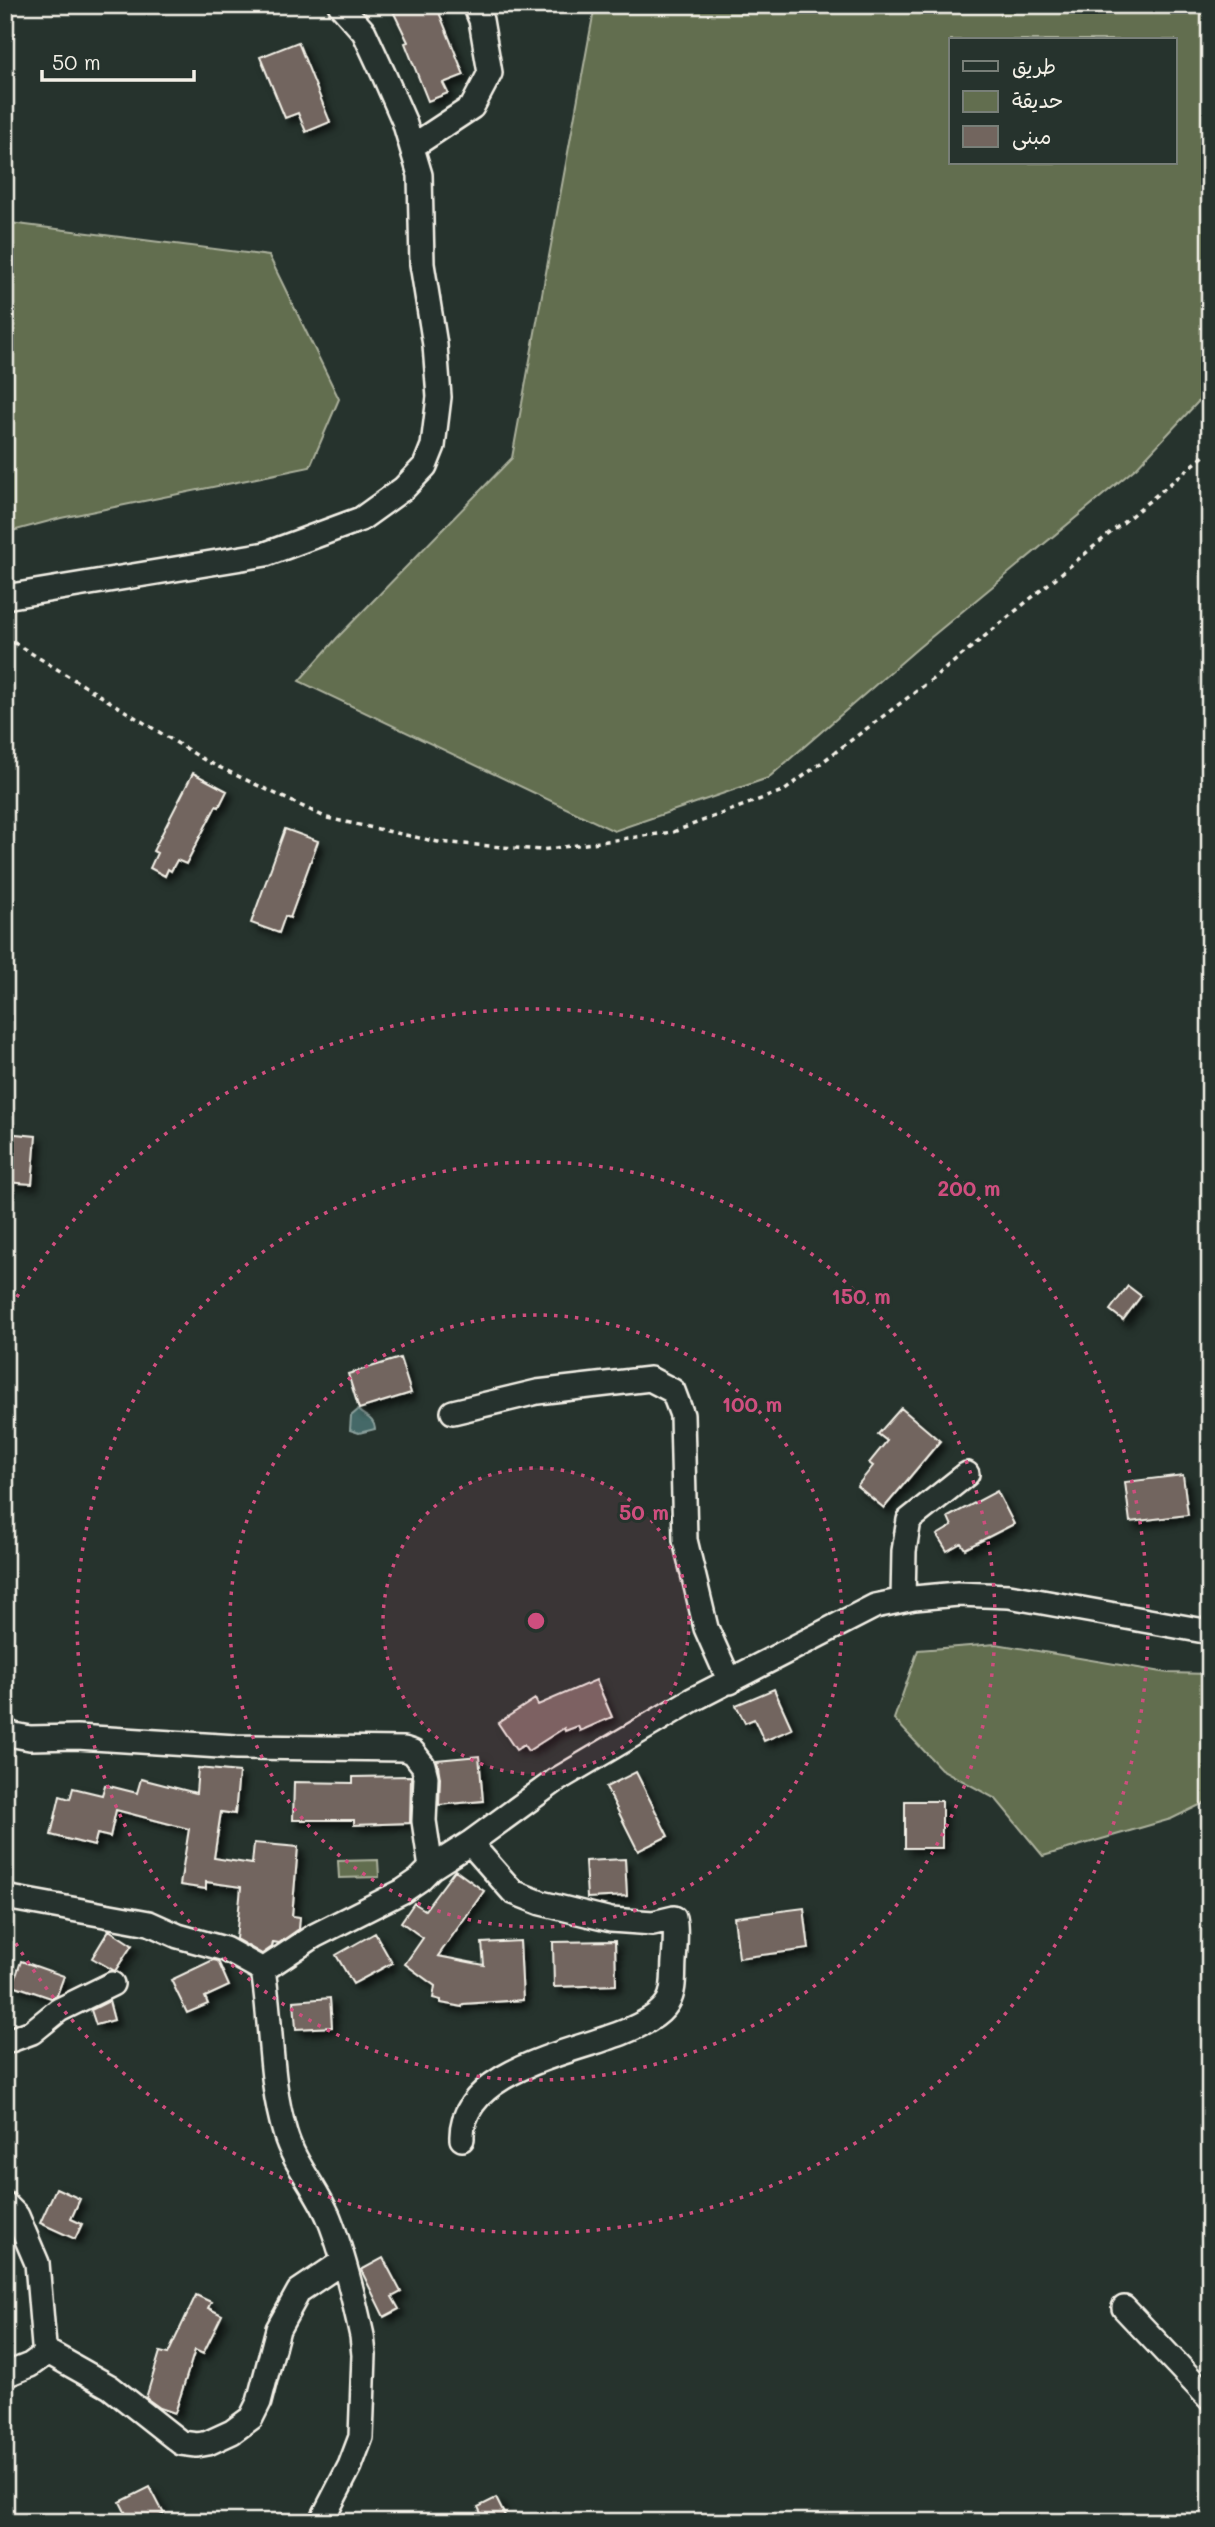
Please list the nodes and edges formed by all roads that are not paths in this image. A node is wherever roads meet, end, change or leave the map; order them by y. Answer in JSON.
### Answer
{"nodes":[{"id":1,"x":340,"y":5,"type":"edge"},
{"id":2,"x":475,"y":5,"type":"edge"},
{"id":3,"x":413,"y":146,"type":"junction"},
{"id":4,"x":5,"y":597,"type":"edge"},
{"id":5,"x":453,"y":1412,"type":"dead end"},
{"id":6,"x":967,"y":1474,"type":"dead end"},
{"id":7,"x":903,"y":1601,"type":"junction"},
{"id":8,"x":1210,"y":1632,"type":"edge"},
{"id":9,"x":730,"y":1682,"type":"junction"},
{"id":10,"x":5,"y":1731,"type":"edge"},
{"id":11,"x":470,"y":1843,"type":"junction"},
{"id":12,"x":430,"y":1868,"type":"junction"},
{"id":13,"x":5,"y":1897,"type":"edge"},
{"id":14,"x":263,"y":1970,"type":"junction"},
{"id":15,"x":112,"y":1984,"type":"dead end"},
{"id":16,"x":5,"y":2042,"type":"edge"},
{"id":17,"x":462,"y":2139,"type":"dead end"},
{"id":18,"x":5,"y":2204,"type":"edge"},
{"id":19,"x":342,"y":2262,"type":"junction"},
{"id":20,"x":1125,"y":2308,"type":"dead end"},
{"id":21,"x":48,"y":2352,"type":"junction"},
{"id":22,"x":5,"y":2375,"type":"edge"},
{"id":23,"x":1210,"y":2399,"type":"edge"},
{"id":24,"x":321,"y":2522,"type":"edge"}],
"edges":[{"from":1,"to":3,"type":"street"},
{"from":2,"to":3,"type":"street"},
{"from":3,"to":4,"type":"street"},
{"from":5,"to":9,"type":"street"},
{"from":6,"to":7,"type":"street"},
{"from":7,"to":8,"type":"street"},
{"from":7,"to":9,"type":"street"},
{"from":9,"to":11,"type":"street"},
{"from":10,"to":12,"type":"street"},
{"from":11,"to":12,"type":"street"},
{"from":11,"to":17,"type":"street"},
{"from":12,"to":14,"type":"street"},
{"from":13,"to":14,"type":"street"},
{"from":14,"to":19,"type":"street"},
{"from":15,"to":16,"type":"street"},
{"from":18,"to":21,"type":"street"},
{"from":19,"to":21,"type":"street"},
{"from":19,"to":24,"type":"street"},
{"from":20,"to":23,"type":"street"},
{"from":21,"to":22,"type":"street"}]}
